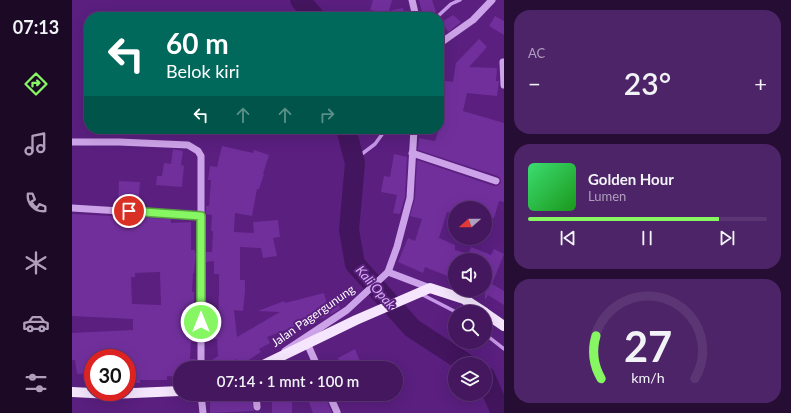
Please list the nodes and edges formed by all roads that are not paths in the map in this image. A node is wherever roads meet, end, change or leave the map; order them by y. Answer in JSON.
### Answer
{"nodes":[{"id":1,"x":412,"y":0,"type":"edge"},
{"id":2,"x":492,"y":0,"type":"edge"},
{"id":3,"x":415,"y":12,"type":"edge"},
{"id":4,"x":444,"y":40,"type":"edge"},
{"id":5,"x":503,"y":62,"type":"edge"},
{"id":6,"x":504,"y":86,"type":"edge"},
{"id":7,"x":414,"y":134,"type":"edge"},
{"id":8,"x":72,"y":142,"type":"edge"},
{"id":9,"x":412,"y":153,"type":"junction"},
{"id":10,"x":496,"y":181,"type":"dead end"},
{"id":11,"x":72,"y":208,"type":"edge"},
{"id":12,"x":201,"y":216,"type":"junction"},
{"id":13,"x":388,"y":272,"type":"junction"},
{"id":14,"x":430,"y":288,"type":"junction"},
{"id":15,"x":473,"y":305,"type":"edge"},
{"id":16,"x":492,"y":318,"type":"edge"},
{"id":17,"x":504,"y":326,"type":"edge"},
{"id":18,"x":307,"y":343,"type":"junction"},
{"id":19,"x":201,"y":361,"type":"edge"},
{"id":20,"x":270,"y":361,"type":"edge"},
{"id":21,"x":272,"y":361,"type":"edge"},
{"id":22,"x":315,"y":361,"type":"edge"},
{"id":23,"x":173,"y":391,"type":"edge"},
{"id":24,"x":72,"y":392,"type":"edge"},
{"id":25,"x":202,"y":401,"type":"edge"},
{"id":26,"x":257,"y":401,"type":"edge"},
{"id":27,"x":332,"y":401,"type":"edge"},
{"id":28,"x":257,"y":407,"type":"dead end"},
{"id":29,"x":337,"y":412,"type":"edge"},
{"id":30,"x":203,"y":413,"type":"edge"}],
"edges":[{"from":1,"to":3,"type":"street"},
{"from":2,"to":4,"type":"street"},
{"from":5,"to":6,"type":"street"},
{"from":7,"to":9,"type":"street","name":"Jalan Pagergunung"},
{"from":8,"to":12,"type":"street"},
{"from":9,"to":10,"type":"street"},
{"from":9,"to":13,"type":"street","name":"Jalan Pagergunung"},
{"from":11,"to":12,"type":"street"},
{"from":12,"to":19,"type":"street"},
{"from":13,"to":14,"type":"street"},
{"from":13,"to":20,"type":"street","name":"Jalan Pagergunung"},
{"from":14,"to":15,"type":"main road"},
{"from":14,"to":18,"type":"main road"},
{"from":16,"to":17,"type":"main road"},
{"from":18,"to":21,"type":"main road"},
{"from":18,"to":22,"type":"street"},
{"from":23,"to":24,"type":"main road"},
{"from":25,"to":30,"type":"street"},
{"from":26,"to":28,"type":"street"},
{"from":27,"to":29,"type":"street"}]}
